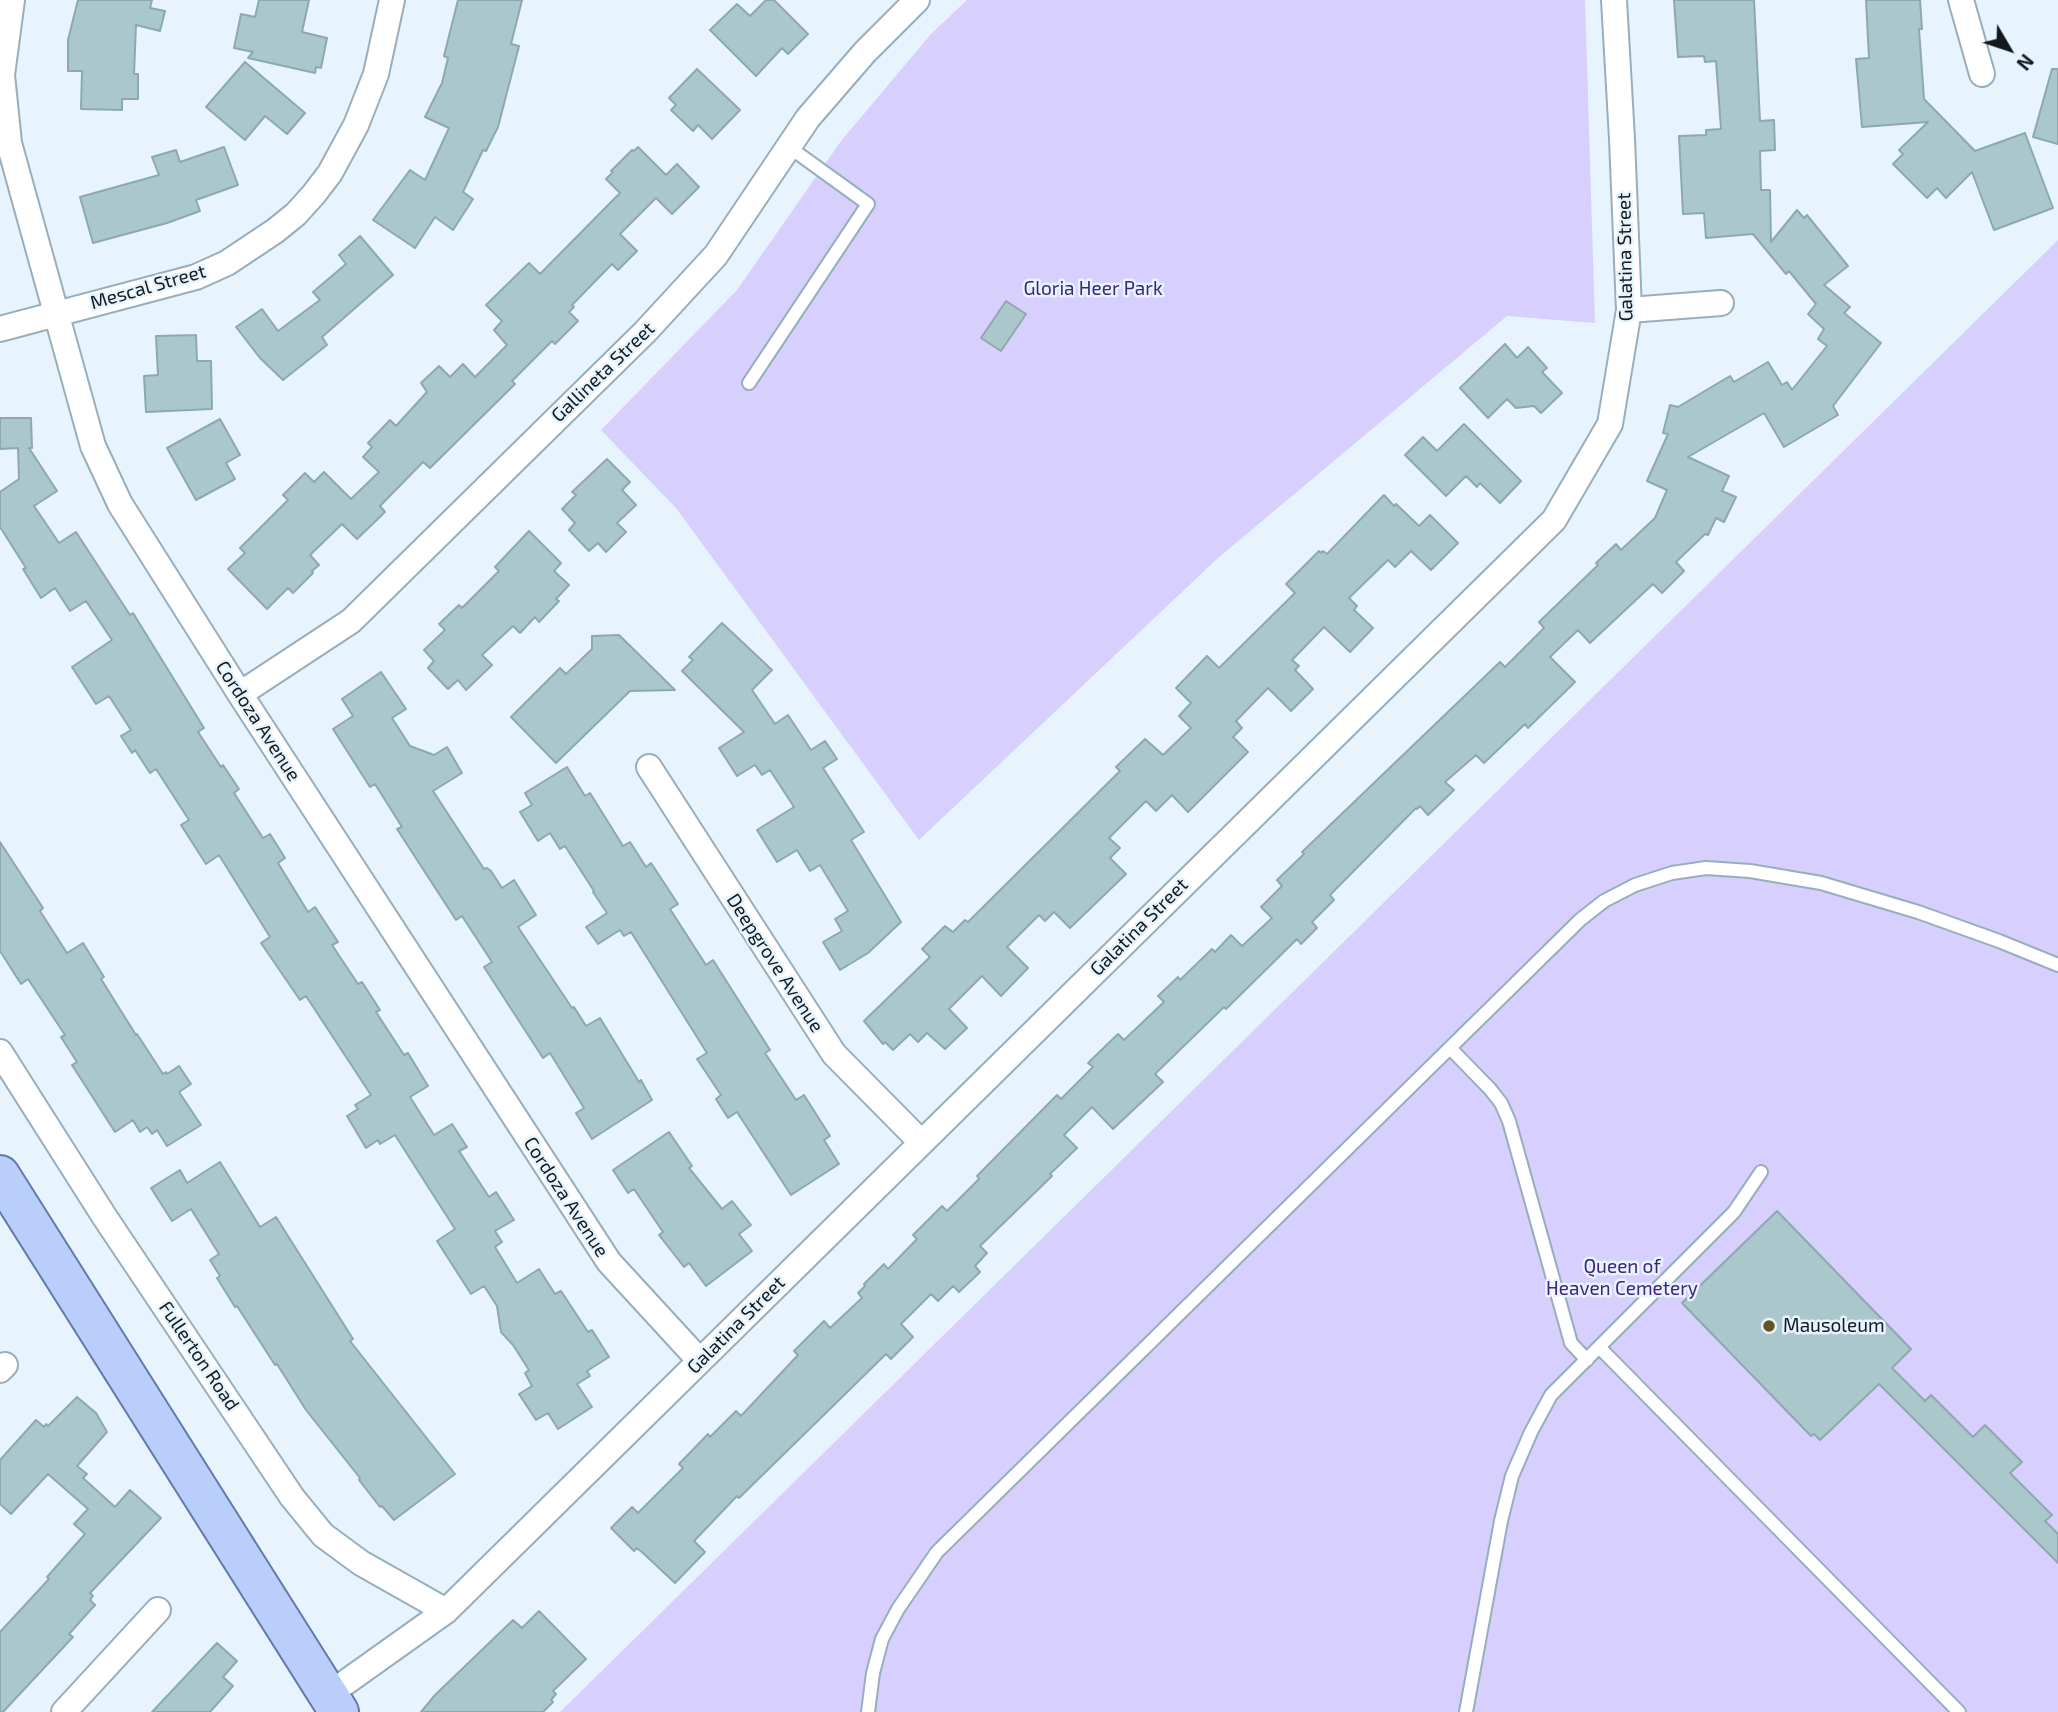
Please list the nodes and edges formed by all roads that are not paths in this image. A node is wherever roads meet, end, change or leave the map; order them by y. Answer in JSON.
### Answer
{"nodes":[{"id":1,"x":392,"y":0,"type":"edge"},
{"id":2,"x":917,"y":0,"type":"edge"},
{"id":3,"x":1614,"y":0,"type":"edge"},
{"id":4,"x":1961,"y":0,"type":"edge"},
{"id":5,"x":7,"y":2,"type":"edge"},
{"id":6,"x":1982,"y":74,"type":"dead end"},
{"id":7,"x":789,"y":147,"type":"junction"},
{"id":8,"x":1721,"y":303,"type":"dead end"},
{"id":9,"x":1629,"y":310,"type":"junction"},
{"id":10,"x":55,"y":313,"type":"junction"},
{"id":11,"x":0,"y":329,"type":"edge"},
{"id":12,"x":749,"y":383,"type":"dead end"},
{"id":13,"x":240,"y":694,"type":"junction"},
{"id":14,"x":649,"y":767,"type":"dead end"},
{"id":15,"x":2058,"y":965,"type":"edge"},
{"id":16,"x":1450,"y":1048,"type":"junction"},
{"id":17,"x":0,"y":1052,"type":"edge"},
{"id":18,"x":921,"y":1142,"type":"junction"},
{"id":19,"x":1761,"y":1172,"type":"dead end"},
{"id":20,"x":0,"y":1175,"type":"edge"},
{"id":21,"x":1599,"y":1347,"type":"junction"},
{"id":22,"x":1587,"y":1360,"type":"junction"},
{"id":23,"x":700,"y":1361,"type":"junction"},
{"id":24,"x":158,"y":1610,"type":"dead end"},
{"id":25,"x":446,"y":1611,"type":"junction"},
{"id":26,"x":334,"y":1703,"type":"edge"},
{"id":27,"x":64,"y":1712,"type":"edge"},
{"id":28,"x":868,"y":1712,"type":"edge"},
{"id":29,"x":1466,"y":1712,"type":"edge"},
{"id":30,"x":1959,"y":1712,"type":"edge"}],
"edges":[{"from":1,"to":10,"type":"street","name":"Mescal Street"},
{"from":2,"to":7,"type":"street","name":"Gallineta Street"},
{"from":3,"to":9,"type":"street","name":"Galatina Street"},
{"from":4,"to":6,"type":"street"},
{"from":5,"to":10,"type":"street","name":"Cordoza Avenue"},
{"from":7,"to":12,"type":"lane"},
{"from":7,"to":13,"type":"street","name":"Gallineta Street"},
{"from":8,"to":9,"type":"street"},
{"from":9,"to":18,"type":"street","name":"Galatina Street"},
{"from":10,"to":11,"type":"street","name":"Mescal Street"},
{"from":10,"to":13,"type":"street","name":"Cordoza Avenue"},
{"from":13,"to":23,"type":"street","name":"Cordoza Avenue"},
{"from":14,"to":18,"type":"street","name":"Deepgrove Avenue"},
{"from":15,"to":16,"type":"lane"},
{"from":16,"to":22,"type":"lane"},
{"from":16,"to":28,"type":"lane"},
{"from":17,"to":25,"type":"street","name":"Fullerton Road"},
{"from":18,"to":23,"type":"street","name":"Galatina Street"},
{"from":19,"to":21,"type":"lane"},
{"from":20,"to":26,"type":"main road"},
{"from":21,"to":22,"type":"lane"},
{"from":21,"to":30,"type":"lane"},
{"from":22,"to":29,"type":"lane"},
{"from":23,"to":25,"type":"street","name":"Galatina Street"},
{"from":24,"to":27,"type":"street"},
{"from":25,"to":26,"type":"street","name":"Galatina Street"}]}
